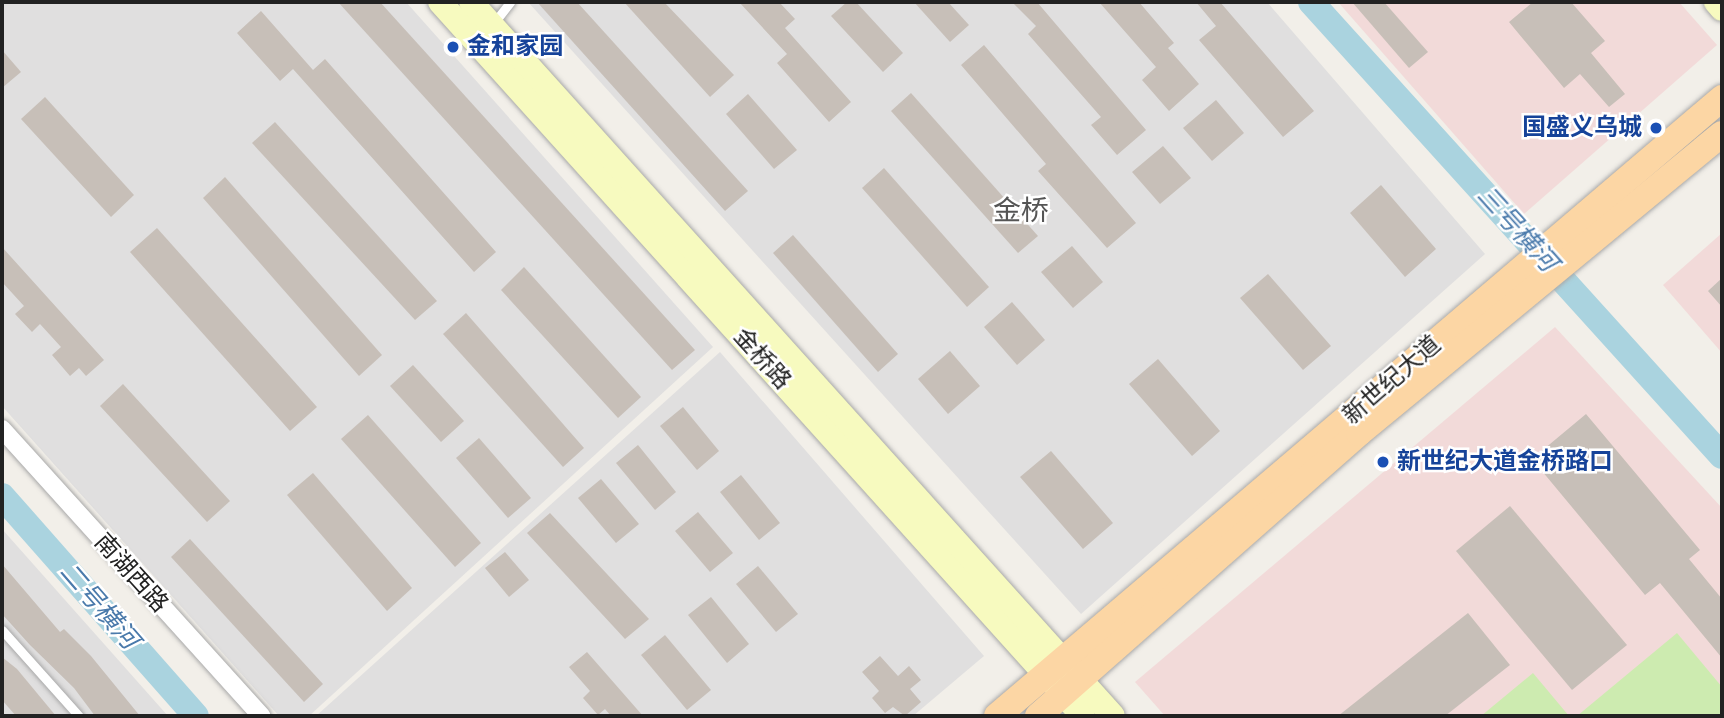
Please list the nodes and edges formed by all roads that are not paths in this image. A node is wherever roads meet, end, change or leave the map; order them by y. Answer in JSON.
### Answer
{"nodes":[{"id":1,"x":440,"y":2,"type":"edge"},
{"id":2,"x":471,"y":2,"type":"edge"},
{"id":3,"x":510,"y":2,"type":"edge"},
{"id":4,"x":1716,"y":2,"type":"edge"},
{"id":5,"x":1722,"y":9,"type":"edge"},
{"id":6,"x":492,"y":26,"type":"junction"},
{"id":7,"x":1722,"y":98,"type":"edge"},
{"id":8,"x":1722,"y":134,"type":"edge"},
{"id":9,"x":2,"y":429,"type":"edge"},
{"id":10,"x":2,"y":630,"type":"edge"},
{"id":11,"x":1063,"y":678,"type":"junction"},
{"id":12,"x":79,"y":716,"type":"edge"},
{"id":13,"x":261,"y":716,"type":"edge"},
{"id":14,"x":997,"y":716,"type":"edge"},
{"id":15,"x":1038,"y":716,"type":"edge"},
{"id":16,"x":1083,"y":716,"type":"edge"},
{"id":17,"x":1113,"y":716,"type":"edge"}],
"edges":[{"from":1,"to":11,"type":"street","name":"金桥路"},
{"from":2,"to":6,"type":"street","name":"金桥路"},
{"from":3,"to":6,"type":"lane"},
{"from":4,"to":5,"type":"street"},
{"from":6,"to":11,"type":"street","name":"金桥路"},
{"from":7,"to":11,"type":"main road","name":"新世纪大道"},
{"from":8,"to":11,"type":"main road","name":"新世纪大道"},
{"from":9,"to":13,"type":"street","name":"南湖西路"},
{"from":10,"to":12,"type":"lane"},
{"from":11,"to":14,"type":"main road","name":"新世纪大道"},
{"from":11,"to":15,"type":"main road","name":"新世纪大道"},
{"from":11,"to":16,"type":"street","name":"金桥路"},
{"from":11,"to":17,"type":"street","name":"金桥路"}]}
